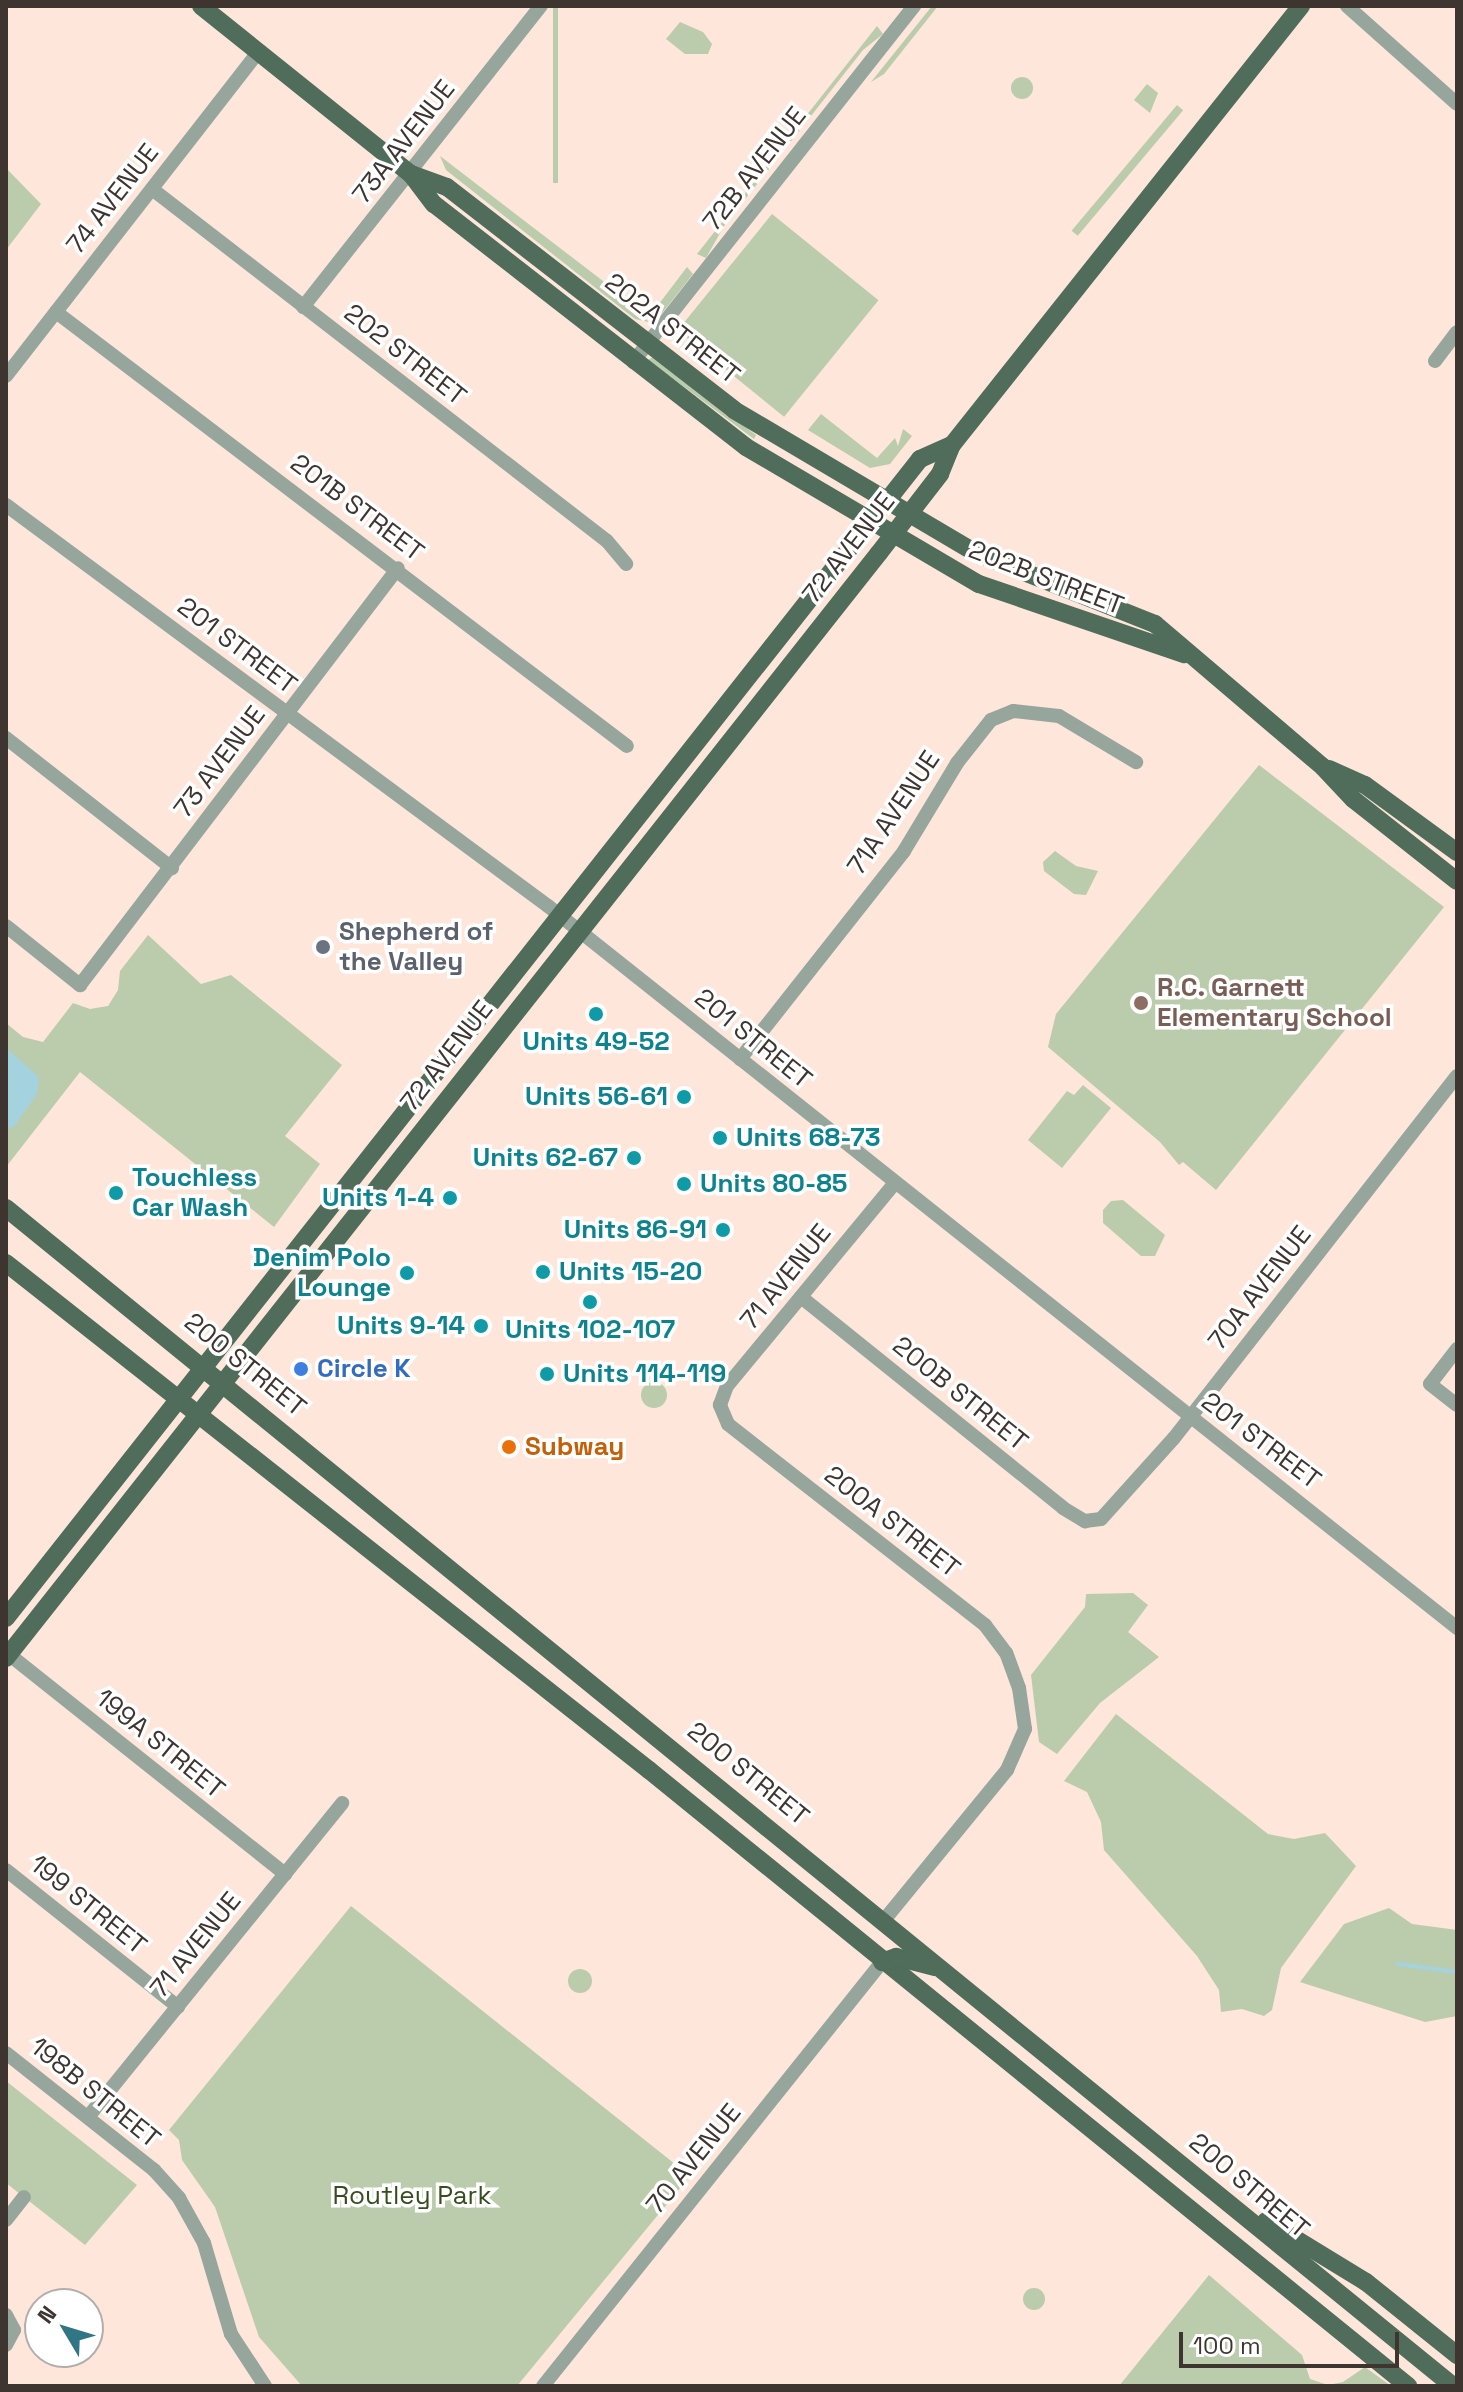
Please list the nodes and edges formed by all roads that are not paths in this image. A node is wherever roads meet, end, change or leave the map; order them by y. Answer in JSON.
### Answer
{"nodes":[{"id":1,"x":201,"y":6,"type":"edge"},
{"id":2,"x":541,"y":6,"type":"edge"},
{"id":3,"x":914,"y":6,"type":"edge"},
{"id":4,"x":1301,"y":6,"type":"edge"},
{"id":5,"x":1347,"y":6,"type":"edge"},
{"id":6,"x":258,"y":52,"type":"junction"},
{"id":7,"x":1457,"y":104,"type":"edge"},
{"id":8,"x":411,"y":174,"type":"junction"},
{"id":9,"x":152,"y":189,"type":"junction"},
{"id":10,"x":303,"y":307,"type":"junction"},
{"id":11,"x":56,"y":312,"type":"junction"},
{"id":12,"x":1457,"y":332,"type":"edge"},
{"id":13,"x":649,"y":343,"type":"junction"},
{"id":14,"x":1435,"y":361,"type":"dead end"},
{"id":15,"x":633,"y":362,"type":"junction"},
{"id":16,"x":6,"y":376,"type":"edge"},
{"id":17,"x":952,"y":445,"type":"junction"},
{"id":18,"x":887,"y":501,"type":"junction"},
{"id":19,"x":6,"y":505,"type":"edge"},
{"id":20,"x":909,"y":514,"type":"junction"},
{"id":21,"x":871,"y":521,"type":"junction"},
{"id":22,"x":893,"y":535,"type":"junction"},
{"id":23,"x":626,"y":564,"type":"dead end"},
{"id":24,"x":398,"y":568,"type":"junction"},
{"id":25,"x":1187,"y":655,"type":"junction"},
{"id":26,"x":287,"y":713,"type":"junction"},
{"id":27,"x":6,"y":738,"type":"edge"},
{"id":28,"x":627,"y":746,"type":"dead end"},
{"id":29,"x":1136,"y":762,"type":"dead end"},
{"id":30,"x":1323,"y":767,"type":"junction"},
{"id":31,"x":1457,"y":852,"type":"edge"},
{"id":32,"x":172,"y":868,"type":"junction"},
{"id":33,"x":1457,"y":881,"type":"edge"},
{"id":34,"x":562,"y":917,"type":"junction"},
{"id":35,"x":6,"y":926,"type":"edge"},
{"id":36,"x":579,"y":931,"type":"junction"},
{"id":37,"x":740,"y":1059,"type":"junction"},
{"id":38,"x":1455,"y":1085,"type":"edge"},
{"id":39,"x":895,"y":1183,"type":"junction"},
{"id":40,"x":6,"y":1208,"type":"edge"},
{"id":41,"x":6,"y":1263,"type":"edge"},
{"id":42,"x":801,"y":1297,"type":"junction"},
{"id":43,"x":1457,"y":1349,"type":"edge"},
{"id":44,"x":207,"y":1367,"type":"junction"},
{"id":45,"x":224,"y":1382,"type":"junction"},
{"id":46,"x":180,"y":1401,"type":"junction"},
{"id":47,"x":720,"y":1405,"type":"joint"},
{"id":48,"x":1457,"y":1405,"type":"edge"},
{"id":49,"x":198,"y":1415,"type":"junction"},
{"id":50,"x":1189,"y":1416,"type":"junction"},
{"id":51,"x":1093,"y":1521,"type":"joint"},
{"id":52,"x":6,"y":1618,"type":"edge"},
{"id":53,"x":1457,"y":1628,"type":"edge"},
{"id":54,"x":7,"y":1654,"type":"edge"},
{"id":55,"x":342,"y":1803,"type":"dead end"},
{"id":56,"x":6,"y":1870,"type":"edge"},
{"id":57,"x":285,"y":1874,"type":"junction"},
{"id":58,"x":885,"y":1919,"type":"junction"},
{"id":59,"x":882,"y":1962,"type":"junction"},
{"id":60,"x":949,"y":1972,"type":"junction"},
{"id":61,"x":178,"y":2007,"type":"junction"},
{"id":62,"x":6,"y":2053,"type":"edge"},
{"id":63,"x":88,"y":2117,"type":"junction"},
{"id":64,"x":1221,"y":2193,"type":"junction"},
{"id":65,"x":24,"y":2197,"type":"dead end"},
{"id":66,"x":6,"y":2220,"type":"edge"},
{"id":67,"x":10,"y":2320,"type":"edge"},
{"id":68,"x":6,"y":2345,"type":"edge"},
{"id":69,"x":1457,"y":2355,"type":"edge"},
{"id":70,"x":265,"y":2386,"type":"edge"},
{"id":71,"x":543,"y":2386,"type":"edge"},
{"id":72,"x":1408,"y":2386,"type":"edge"},
{"id":73,"x":1453,"y":2386,"type":"edge"}],
"edges":[{"from":1,"to":6,"type":"main road","name":"202A STREET"},
{"from":2,"to":8,"type":"street","name":"73A AVENUE"},
{"from":3,"to":13,"type":"street","name":"72B AVENUE"},
{"from":4,"to":17,"type":"main road","name":"72 AVENUE"},
{"from":5,"to":7,"type":"street"},
{"from":6,"to":8,"type":"main road","name":"202A STREET"},
{"from":6,"to":9,"type":"street","name":"74 AVENUE"},
{"from":8,"to":10,"type":"street","name":"73A AVENUE"},
{"from":8,"to":13,"type":"main road","name":"202A STREET"},
{"from":8,"to":15,"type":"main road","name":"202A STREET"},
{"from":9,"to":10,"type":"street","name":"202 STREET"},
{"from":9,"to":11,"type":"street","name":"74 AVENUE"},
{"from":10,"to":23,"type":"street","name":"202 STREET"},
{"from":11,"to":16,"type":"street","name":"74 AVENUE"},
{"from":11,"to":24,"type":"street","name":"201B STREET"},
{"from":12,"to":14,"type":"street"},
{"from":13,"to":15,"type":"street","name":"72B AVENUE"},
{"from":13,"to":18,"type":"main road","name":"202A STREET"},
{"from":15,"to":21,"type":"main road","name":"202A STREET"},
{"from":17,"to":18,"type":"main road","name":"72 AVENUE"},
{"from":17,"to":20,"type":"main road","name":"72 AVENUE"},
{"from":18,"to":20,"type":"main road","name":"202A STREET"},
{"from":18,"to":21,"type":"main road","name":"72 AVENUE"},
{"from":19,"to":26,"type":"street","name":"201 STREET"},
{"from":20,"to":22,"type":"main road","name":"72 AVENUE"},
{"from":20,"to":25,"type":"main road","name":"202B STREET"},
{"from":21,"to":22,"type":"main road","name":"202A STREET"},
{"from":21,"to":34,"type":"main road","name":"72 AVENUE"},
{"from":22,"to":25,"type":"main road","name":"202B STREET"},
{"from":22,"to":36,"type":"main road","name":"72 AVENUE"},
{"from":24,"to":26,"type":"street","name":"73 AVENUE"},
{"from":24,"to":28,"type":"street","name":"201B STREET"},
{"from":25,"to":30,"type":"main road","name":"202B STREET"},
{"from":26,"to":32,"type":"street","name":"73 AVENUE"},
{"from":26,"to":34,"type":"street","name":"201 STREET"},
{"from":27,"to":32,"type":"street"},
{"from":29,"to":37,"type":"street","name":"71A AVENUE"},
{"from":30,"to":31,"type":"main road","name":"202B STREET"},
{"from":30,"to":33,"type":"main road","name":"202B STREET"},
{"from":32,"to":35,"type":"street","name":"73 AVENUE"},
{"from":34,"to":36,"type":"street","name":"201 STREET"},
{"from":34,"to":44,"type":"main road","name":"72 AVENUE"},
{"from":36,"to":37,"type":"street","name":"201 STREET"},
{"from":36,"to":45,"type":"main road","name":"72 AVENUE"},
{"from":37,"to":39,"type":"street","name":"201 STREET"},
{"from":38,"to":50,"type":"street","name":"70A AVENUE"},
{"from":39,"to":42,"type":"street","name":"71 AVENUE"},
{"from":39,"to":50,"type":"street","name":"201 STREET"},
{"from":40,"to":44,"type":"main road","name":"200 STREET"},
{"from":41,"to":46,"type":"main road","name":"200 STREET"},
{"from":42,"to":47,"type":"street","name":"71 AVENUE"},
{"from":42,"to":51,"type":"street","name":"200B STREET"},
{"from":43,"to":48,"type":"street"},
{"from":44,"to":45,"type":"main road","name":"200 STREET"},
{"from":44,"to":46,"type":"main road","name":"72 AVENUE"},
{"from":45,"to":49,"type":"main road","name":"72 AVENUE"},
{"from":45,"to":58,"type":"main road","name":"200 STREET"},
{"from":46,"to":49,"type":"main road","name":"200 STREET"},
{"from":46,"to":52,"type":"main road","name":"72 AVENUE"},
{"from":47,"to":58,"type":"street","name":"200A STREET"},
{"from":49,"to":54,"type":"main road","name":"72 AVENUE"},
{"from":49,"to":59,"type":"main road","name":"200 STREET"},
{"from":50,"to":51,"type":"street","name":"70A AVENUE"},
{"from":50,"to":53,"type":"street","name":"201 STREET"},
{"from":54,"to":57,"type":"street","name":"199A STREET"},
{"from":55,"to":57,"type":"street","name":"71 AVENUE"},
{"from":56,"to":61,"type":"street","name":"199 STREET"},
{"from":57,"to":61,"type":"street","name":"71 AVENUE"},
{"from":58,"to":60,"type":"main road","name":"200 STREET"},
{"from":59,"to":60,"type":"main road"},
{"from":59,"to":71,"type":"street","name":"70 AVENUE"},
{"from":59,"to":72,"type":"main road","name":"200 STREET"},
{"from":60,"to":64,"type":"main road","name":"200 STREET"},
{"from":61,"to":63,"type":"street","name":"71 AVENUE"},
{"from":62,"to":63,"type":"street","name":"198B STREET"},
{"from":63,"to":70,"type":"street","name":"198B STREET"},
{"from":64,"to":69,"type":"main road"},
{"from":64,"to":73,"type":"main road","name":"200 STREET"},
{"from":65,"to":66,"type":"street"},
{"from":67,"to":68,"type":"street"}]}
